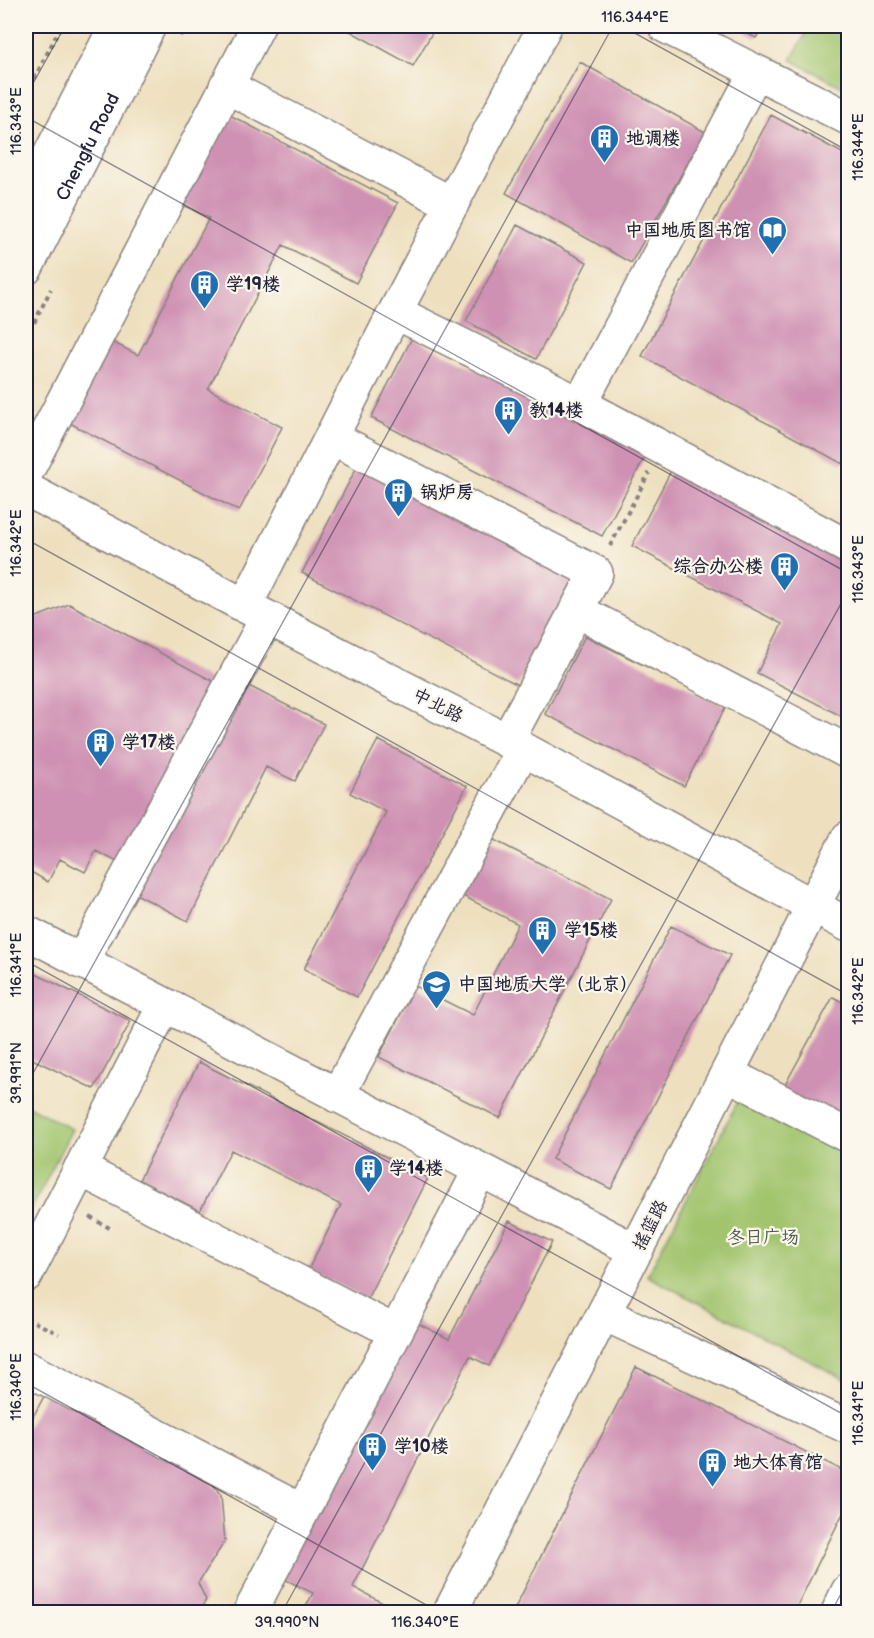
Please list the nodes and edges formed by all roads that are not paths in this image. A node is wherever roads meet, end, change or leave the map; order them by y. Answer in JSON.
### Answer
{"nodes":[{"id":1,"x":116,"y":26,"type":"edge"},
{"id":2,"x":149,"y":26,"type":"edge"},
{"id":3,"x":258,"y":26,"type":"edge"},
{"id":4,"x":545,"y":26,"type":"edge"},
{"id":5,"x":665,"y":26,"type":"edge"},
{"id":6,"x":756,"y":72,"type":"junction"},
{"id":7,"x":226,"y":86,"type":"junction"},
{"id":8,"x":849,"y":118,"type":"edge"},
{"id":9,"x":26,"y":201,"type":"edge"},
{"id":10,"x":452,"y":204,"type":"junction"},
{"id":11,"x":26,"y":268,"type":"edge"},
{"id":12,"x":395,"y":312,"type":"junction"},
{"id":13,"x":579,"y":404,"type":"junction"},
{"id":14,"x":331,"y":437,"type":"junction"},
{"id":15,"x":26,"y":472,"type":"edge"},
{"id":16,"x":26,"y":489,"type":"edge"},
{"id":17,"x":849,"y":547,"type":"edge"},
{"id":18,"x":576,"y":610,"type":"junction"},
{"id":19,"x":256,"y":612,"type":"junction"},
{"id":20,"x":515,"y":745,"type":"junction"},
{"id":21,"x":849,"y":752,"type":"edge"},
{"id":22,"x":849,"y":838,"type":"edge"},
{"id":23,"x":814,"y":907,"type":"junction"},
{"id":24,"x":849,"y":925,"type":"edge"},
{"id":25,"x":26,"y":932,"type":"edge"},
{"id":26,"x":81,"y":962,"type":"junction"},
{"id":27,"x":164,"y":1006,"type":"junction"},
{"id":28,"x":728,"y":1074,"type":"junction"},
{"id":29,"x":337,"y":1096,"type":"junction"},
{"id":30,"x":849,"y":1136,"type":"edge"},
{"id":31,"x":80,"y":1169,"type":"junction"},
{"id":32,"x":480,"y":1170,"type":"junction"},
{"id":33,"x":636,"y":1251,"type":"junction"},
{"id":34,"x":26,"y":1275,"type":"edge"},
{"id":35,"x":604,"y":1314,"type":"junction"},
{"id":36,"x":395,"y":1332,"type":"junction"},
{"id":37,"x":26,"y":1368,"type":"edge"},
{"id":38,"x":849,"y":1427,"type":"edge"},
{"id":39,"x":302,"y":1511,"type":"junction"},
{"id":40,"x":849,"y":1591,"type":"edge"},
{"id":41,"x":250,"y":1612,"type":"edge"},
{"id":42,"x":450,"y":1612,"type":"edge"},
{"id":43,"x":838,"y":1612,"type":"edge"}],
"edges":[{"from":1,"to":9,"type":"street","name":"Chengfu Road"},
{"from":2,"to":11,"type":"street","name":"Chengfu Road"},
{"from":3,"to":7,"type":"street"},
{"from":4,"to":10,"type":"street"},
{"from":5,"to":6,"type":"street"},
{"from":6,"to":8,"type":"street"},
{"from":6,"to":13,"type":"street"},
{"from":7,"to":10,"type":"street"},
{"from":7,"to":15,"type":"street"},
{"from":10,"to":12,"type":"street"},
{"from":12,"to":13,"type":"street"},
{"from":12,"to":14,"type":"street"},
{"from":13,"to":17,"type":"street"},
{"from":14,"to":18,"type":"street"},
{"from":14,"to":19,"type":"street"},
{"from":16,"to":19,"type":"street","name":"中北路"},
{"from":18,"to":20,"type":"street"},
{"from":18,"to":21,"type":"street"},
{"from":19,"to":20,"type":"street","name":"中北路"},
{"from":19,"to":26,"type":"street"},
{"from":20,"to":23,"type":"street","name":"中北路"},
{"from":20,"to":29,"type":"street"},
{"from":22,"to":23,"type":"street","name":"摇篮路"},
{"from":23,"to":24,"type":"street","name":"中北路"},
{"from":23,"to":28,"type":"street","name":"摇篮路"},
{"from":25,"to":26,"type":"street"},
{"from":26,"to":27,"type":"street"},
{"from":27,"to":29,"type":"street"},
{"from":27,"to":31,"type":"street"},
{"from":28,"to":30,"type":"street"},
{"from":28,"to":33,"type":"street","name":"摇篮路"},
{"from":29,"to":32,"type":"street"},
{"from":31,"to":34,"type":"street"},
{"from":31,"to":36,"type":"street"},
{"from":32,"to":33,"type":"street"},
{"from":32,"to":36,"type":"street"},
{"from":33,"to":35,"type":"street","name":"摇篮路"},
{"from":35,"to":38,"type":"street"},
{"from":35,"to":42,"type":"street","name":"摇篮路"},
{"from":36,"to":39,"type":"street"},
{"from":37,"to":39,"type":"street"},
{"from":39,"to":41,"type":"street"},
{"from":40,"to":43,"type":"street"}]}
